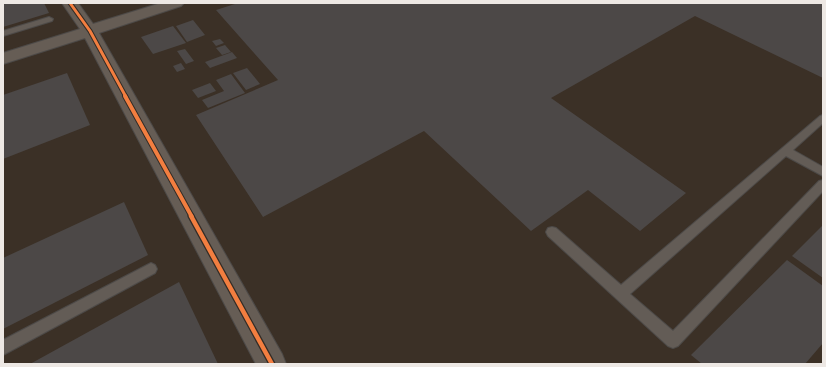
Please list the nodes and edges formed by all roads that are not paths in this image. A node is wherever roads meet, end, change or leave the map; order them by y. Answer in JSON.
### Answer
{"nodes":[{"id":1,"x":70,"y":3,"type":"edge"},
{"id":2,"x":176,"y":3,"type":"edge"},
{"id":3,"x":49,"y":19,"type":"dead end"},
{"id":4,"x":90,"y":31,"type":"junction"},
{"id":5,"x":3,"y":34,"type":"edge"},
{"id":6,"x":3,"y":59,"type":"edge"},
{"id":7,"x":823,"y":118,"type":"edge"},
{"id":8,"x":785,"y":150,"type":"junction"},
{"id":9,"x":823,"y":172,"type":"edge"},
{"id":10,"x":823,"y":184,"type":"edge"},
{"id":11,"x":552,"y":232,"type":"dead end"},
{"id":12,"x":151,"y":269,"type":"dead end"},
{"id":13,"x":620,"y":294,"type":"junction"},
{"id":14,"x":3,"y":348,"type":"edge"},
{"id":15,"x":272,"y":364,"type":"edge"}],
"edges":[{"from":1,"to":4,"type":"street"},
{"from":2,"to":4,"type":"street"},
{"from":3,"to":5,"type":"lane"},
{"from":4,"to":6,"type":"street"},
{"from":4,"to":15,"type":"street"},
{"from":7,"to":8,"type":"lane"},
{"from":8,"to":9,"type":"lane"},
{"from":8,"to":13,"type":"lane"},
{"from":10,"to":13,"type":"lane"},
{"from":11,"to":13,"type":"lane"},
{"from":12,"to":14,"type":"lane"}]}
